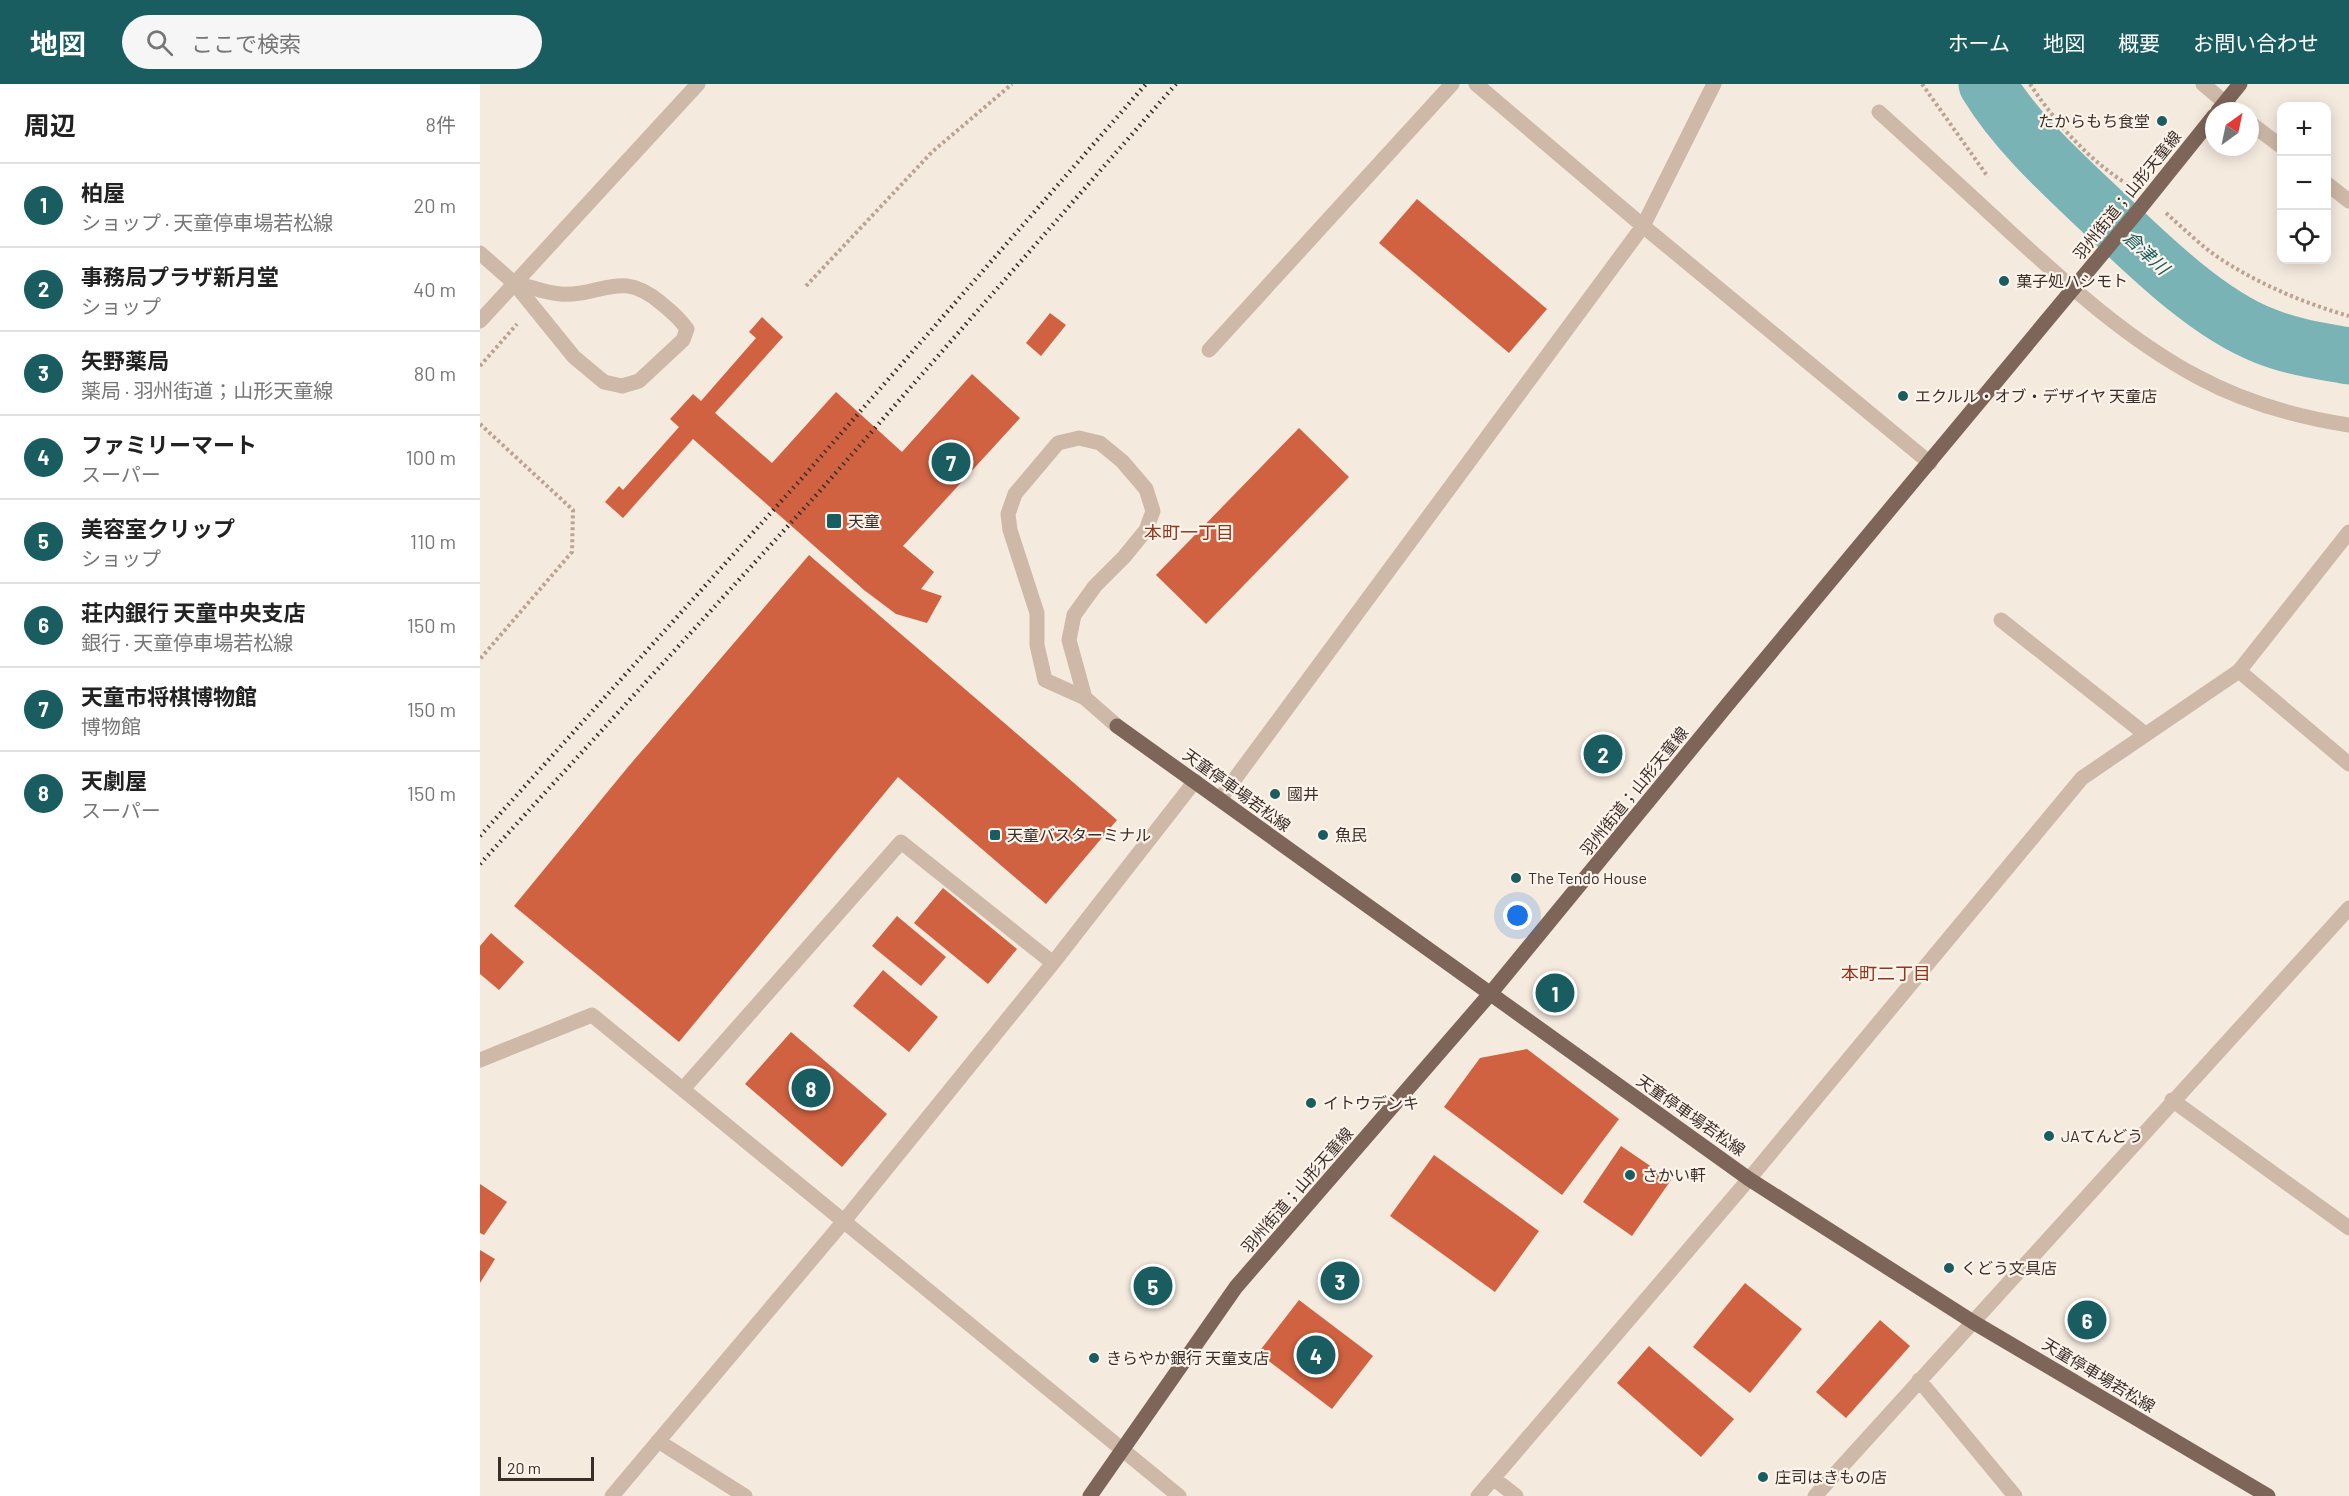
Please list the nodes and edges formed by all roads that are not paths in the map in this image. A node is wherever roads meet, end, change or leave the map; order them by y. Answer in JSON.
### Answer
{"nodes":[{"id":1,"x":699,"y":84,"type":"edge"},
{"id":2,"x":1452,"y":84,"type":"edge"},
{"id":3,"x":1476,"y":84,"type":"edge"},
{"id":4,"x":1714,"y":84,"type":"edge"},
{"id":5,"x":2203,"y":84,"type":"edge"},
{"id":6,"x":2240,"y":84,"type":"edge"},
{"id":7,"x":2220,"y":102,"type":"edge"},
{"id":8,"x":2230,"y":102,"type":"edge"},
{"id":9,"x":1879,"y":112,"type":"dead end"},
{"id":10,"x":2205,"y":127,"type":"edge"},
{"id":11,"x":2259,"y":130,"type":"edge"},
{"id":12,"x":2277,"y":143,"type":"edge"},
{"id":13,"x":2331,"y":187,"type":"edge"},
{"id":14,"x":2349,"y":201,"type":"edge"},
{"id":15,"x":1644,"y":226,"type":"junction"},
{"id":16,"x":480,"y":253,"type":"edge"},
{"id":17,"x":514,"y":283,"type":"junction"},
{"id":18,"x":2077,"y":283,"type":"junction"},
{"id":19,"x":480,"y":321,"type":"edge"},
{"id":20,"x":1209,"y":350,"type":"dead end"},
{"id":21,"x":2349,"y":424,"type":"edge"},
{"id":22,"x":1930,"y":463,"type":"junction"},
{"id":23,"x":2349,"y":532,"type":"edge"},
{"id":24,"x":2001,"y":620,"type":"dead end"},
{"id":25,"x":2239,"y":671,"type":"junction"},
{"id":26,"x":1085,"y":698,"type":"junction"},
{"id":27,"x":1118,"y":726,"type":"joint"},
{"id":28,"x":2145,"y":734,"type":"junction"},
{"id":29,"x":2349,"y":764,"type":"edge"},
{"id":30,"x":1195,"y":781,"type":"junction"},
{"id":31,"x":1220,"y":799,"type":"junction"},
{"id":32,"x":2349,"y":908,"type":"edge"},
{"id":33,"x":1053,"y":963,"type":"junction"},
{"id":34,"x":1490,"y":994,"type":"junction"},
{"id":35,"x":480,"y":1060,"type":"edge"},
{"id":36,"x":683,"y":1089,"type":"junction"},
{"id":37,"x":2172,"y":1101,"type":"junction"},
{"id":38,"x":1749,"y":1179,"type":"junction"},
{"id":39,"x":844,"y":1221,"type":"junction"},
{"id":40,"x":2349,"y":1228,"type":"edge"},
{"id":41,"x":1973,"y":1322,"type":"junction"},
{"id":42,"x":1918,"y":1380,"type":"junction"},
{"id":43,"x":658,"y":1441,"type":"junction"},
{"id":44,"x":1124,"y":1450,"type":"junction"},
{"id":45,"x":1493,"y":1478,"type":"junction"},
{"id":46,"x":612,"y":1496,"type":"edge"},
{"id":47,"x":745,"y":1496,"type":"edge"},
{"id":48,"x":1090,"y":1496,"type":"edge"},
{"id":49,"x":1179,"y":1496,"type":"edge"},
{"id":50,"x":1478,"y":1496,"type":"edge"},
{"id":51,"x":1516,"y":1496,"type":"edge"},
{"id":52,"x":1815,"y":1496,"type":"edge"},
{"id":53,"x":2015,"y":1496,"type":"edge"},
{"id":54,"x":2268,"y":1496,"type":"edge"}],
"edges":[{"from":1,"to":17,"type":"street"},
{"from":2,"to":20,"type":"street"},
{"from":3,"to":15,"type":"street"},
{"from":4,"to":15,"type":"street"},
{"from":5,"to":7,"type":"street"},
{"from":6,"to":8,"type":"main road"},
{"from":9,"to":18,"type":"street"},
{"from":10,"to":18,"type":"main road","name":"羽州街道；山形天童線"},
{"from":11,"to":12,"type":"street"},
{"from":13,"to":14,"type":"street"},
{"from":15,"to":22,"type":"street"},
{"from":15,"to":31,"type":"street"},
{"from":16,"to":17,"type":"street"},
{"from":17,"to":17,"type":"street"},
{"from":17,"to":19,"type":"street"},
{"from":18,"to":21,"type":"street"},
{"from":18,"to":22,"type":"main road","name":"羽州街道；山形天童線"},
{"from":22,"to":34,"type":"main road","name":"羽州街道；山形天童線"},
{"from":23,"to":25,"type":"street"},
{"from":24,"to":28,"type":"street"},
{"from":25,"to":28,"type":"street"},
{"from":25,"to":29,"type":"street"},
{"from":26,"to":26,"type":"street"},
{"from":26,"to":27,"type":"street"},
{"from":27,"to":30,"type":"main road","name":"天童停車場若松線"},
{"from":28,"to":38,"type":"street"},
{"from":30,"to":31,"type":"main road","name":"天童停車場若松線"},
{"from":30,"to":33,"type":"street"},
{"from":31,"to":34,"type":"main road","name":"天童停車場若松線"},
{"from":32,"to":37,"type":"street"},
{"from":33,"to":36,"type":"street"},
{"from":33,"to":39,"type":"street"},
{"from":34,"to":38,"type":"main road","name":"天童停車場若松線"},
{"from":34,"to":44,"type":"main road","name":"羽州街道；山形天童線"},
{"from":35,"to":36,"type":"street"},
{"from":36,"to":39,"type":"street"},
{"from":37,"to":40,"type":"street"},
{"from":37,"to":41,"type":"street"},
{"from":38,"to":41,"type":"main road","name":"天童停車場若松線"},
{"from":38,"to":45,"type":"street"},
{"from":39,"to":43,"type":"street"},
{"from":39,"to":44,"type":"street"},
{"from":41,"to":42,"type":"street"},
{"from":41,"to":54,"type":"main road","name":"天童停車場若松線"},
{"from":42,"to":52,"type":"street"},
{"from":42,"to":53,"type":"street"},
{"from":43,"to":46,"type":"street"},
{"from":43,"to":47,"type":"street"},
{"from":44,"to":48,"type":"main road","name":"羽州街道；山形天童線"},
{"from":44,"to":49,"type":"street"},
{"from":45,"to":50,"type":"street"},
{"from":45,"to":51,"type":"street"}]}
